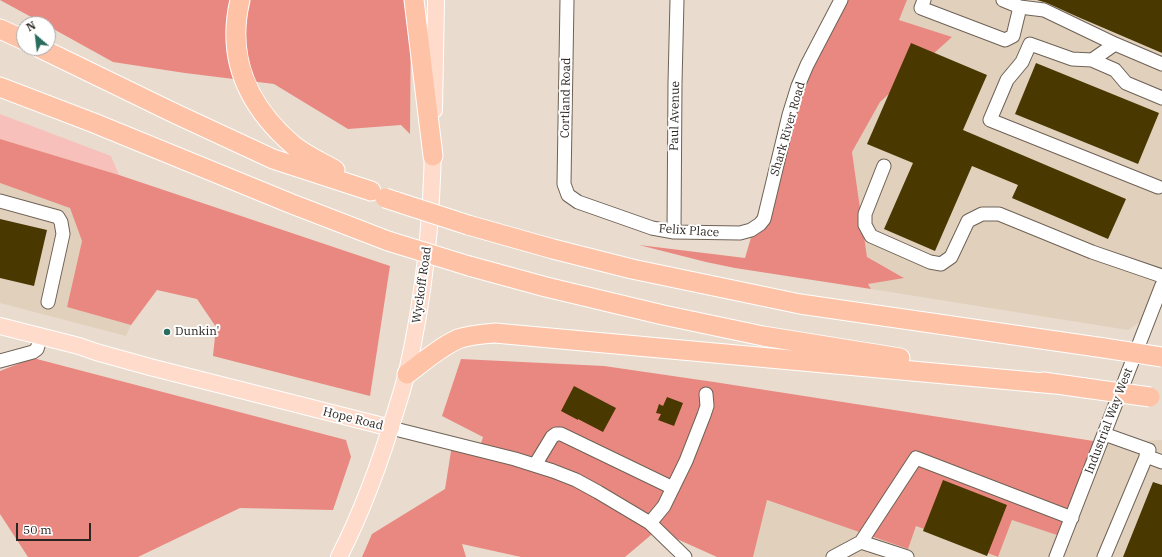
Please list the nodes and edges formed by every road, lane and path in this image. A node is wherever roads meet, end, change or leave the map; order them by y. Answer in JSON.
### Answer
{"nodes":[{"id":1,"x":240,"y":0,"type":"edge"},
{"id":2,"x":414,"y":0,"type":"edge"},
{"id":3,"x":436,"y":0,"type":"edge"},
{"id":4,"x":567,"y":0,"type":"edge"},
{"id":5,"x":677,"y":0,"type":"edge"},
{"id":6,"x":841,"y":0,"type":"edge"},
{"id":7,"x":924,"y":0,"type":"edge"},
{"id":8,"x":1003,"y":0,"type":"edge"},
{"id":9,"x":1020,"y":7,"type":"junction"},
{"id":10,"x":0,"y":29,"type":"edge"},
{"id":11,"x":16,"y":36,"type":"edge"},
{"id":12,"x":1115,"y":44,"type":"junction"},
{"id":13,"x":56,"y":56,"type":"edge"},
{"id":14,"x":1092,"y":60,"type":"junction"},
{"id":15,"x":1162,"y":64,"type":"edge"},
{"id":16,"x":0,"y":87,"type":"edge"},
{"id":17,"x":1162,"y":98,"type":"edge"},
{"id":18,"x":433,"y":156,"type":"junction"},
{"id":19,"x":884,"y":166,"type":"dead end"},
{"id":20,"x":1161,"y":189,"type":"edge"},
{"id":21,"x":378,"y":194,"type":"junction"},
{"id":22,"x":568,"y":194,"type":"joint"},
{"id":23,"x":0,"y":201,"type":"edge"},
{"id":24,"x":764,"y":219,"type":"joint"},
{"id":25,"x":674,"y":232,"type":"junction"},
{"id":26,"x":1162,"y":276,"type":"edge"},
{"id":27,"x":1162,"y":285,"type":"edge"},
{"id":28,"x":48,"y":302,"type":"dead end"},
{"id":29,"x":0,"y":326,"type":"edge"},
{"id":30,"x":41,"y":336,"type":"junction"},
{"id":31,"x":1162,"y":357,"type":"edge"},
{"id":32,"x":0,"y":361,"type":"edge"},
{"id":33,"x":407,"y":374,"type":"junction"},
{"id":34,"x":1055,"y":384,"type":"junction"},
{"id":35,"x":706,"y":394,"type":"dead end"},
{"id":36,"x":1156,"y":397,"type":"edge"},
{"id":37,"x":391,"y":428,"type":"junction"},
{"id":38,"x":1104,"y":434,"type":"junction"},
{"id":39,"x":1146,"y":456,"type":"junction"},
{"id":40,"x":1162,"y":462,"type":"edge"},
{"id":41,"x":535,"y":465,"type":"junction"},
{"id":42,"x":673,"y":488,"type":"junction"},
{"id":43,"x":1072,"y":518,"type":"junction"},
{"id":44,"x":650,"y":523,"type":"junction"},
{"id":45,"x":861,"y":542,"type":"junction"},
{"id":46,"x":680,"y":555,"type":"edge"},
{"id":47,"x":339,"y":557,"type":"edge"},
{"id":48,"x":833,"y":557,"type":"edge"},
{"id":49,"x":907,"y":557,"type":"edge"},
{"id":50,"x":1056,"y":557,"type":"edge"},
{"id":51,"x":1104,"y":557,"type":"edge"}],
"edges":[{"from":1,"to":21,"type":"highway"},
{"from":2,"to":18,"type":"highway"},
{"from":3,"to":18,"type":"main road","name":"Wyckoff Road"},
{"from":4,"to":22,"type":"street","name":"Cortland Road"},
{"from":5,"to":25,"type":"street","name":"Paul Avenue"},
{"from":6,"to":24,"type":"street","name":"Shark River Road"},
{"from":7,"to":9,"type":"street"},
{"from":8,"to":9,"type":"street"},
{"from":9,"to":12,"type":"street"},
{"from":10,"to":11,"type":"highway"},
{"from":12,"to":14,"type":"street"},
{"from":12,"to":15,"type":"street"},
{"from":13,"to":21,"type":"highway"},
{"from":14,"to":17,"type":"street"},
{"from":14,"to":20,"type":"street"},
{"from":16,"to":34,"type":"highway","bridge":true},
{"from":18,"to":33,"type":"main road","name":"Wyckoff Road"},
{"from":19,"to":26,"type":"street"},
{"from":21,"to":31,"type":"highway","bridge":true},
{"from":22,"to":25,"type":"street","name":"Felix Place"},
{"from":23,"to":28,"type":"street"},
{"from":24,"to":25,"type":"street","name":"Felix Place"},
{"from":27,"to":38,"type":"street","name":"Industrial Way West"},
{"from":29,"to":30,"type":"main road","name":"Hope Road"},
{"from":30,"to":32,"type":"street"},
{"from":30,"to":37,"type":"main road","name":"Hope Road"},
{"from":33,"to":34,"type":"highway"},
{"from":33,"to":37,"type":"main road","name":"Wyckoff Road"},
{"from":34,"to":36,"type":"highway","bridge":true},
{"from":35,"to":42,"type":"street"},
{"from":37,"to":41,"type":"street","name":"Hope Road"},
{"from":37,"to":47,"type":"main road","name":"Wyckoff Road"},
{"from":38,"to":39,"type":"street"},
{"from":38,"to":43,"type":"street","name":"Industrial Way West"},
{"from":39,"to":40,"type":"street"},
{"from":39,"to":51,"type":"street"},
{"from":41,"to":42,"type":"street"},
{"from":41,"to":44,"type":"street","name":"Hope Road"},
{"from":42,"to":44,"type":"street"},
{"from":43,"to":45,"type":"street"},
{"from":43,"to":50,"type":"street","name":"Industrial Way West"},
{"from":44,"to":46,"type":"street","name":"Hope Road"},
{"from":45,"to":48,"type":"street"},
{"from":45,"to":49,"type":"street"}]}
